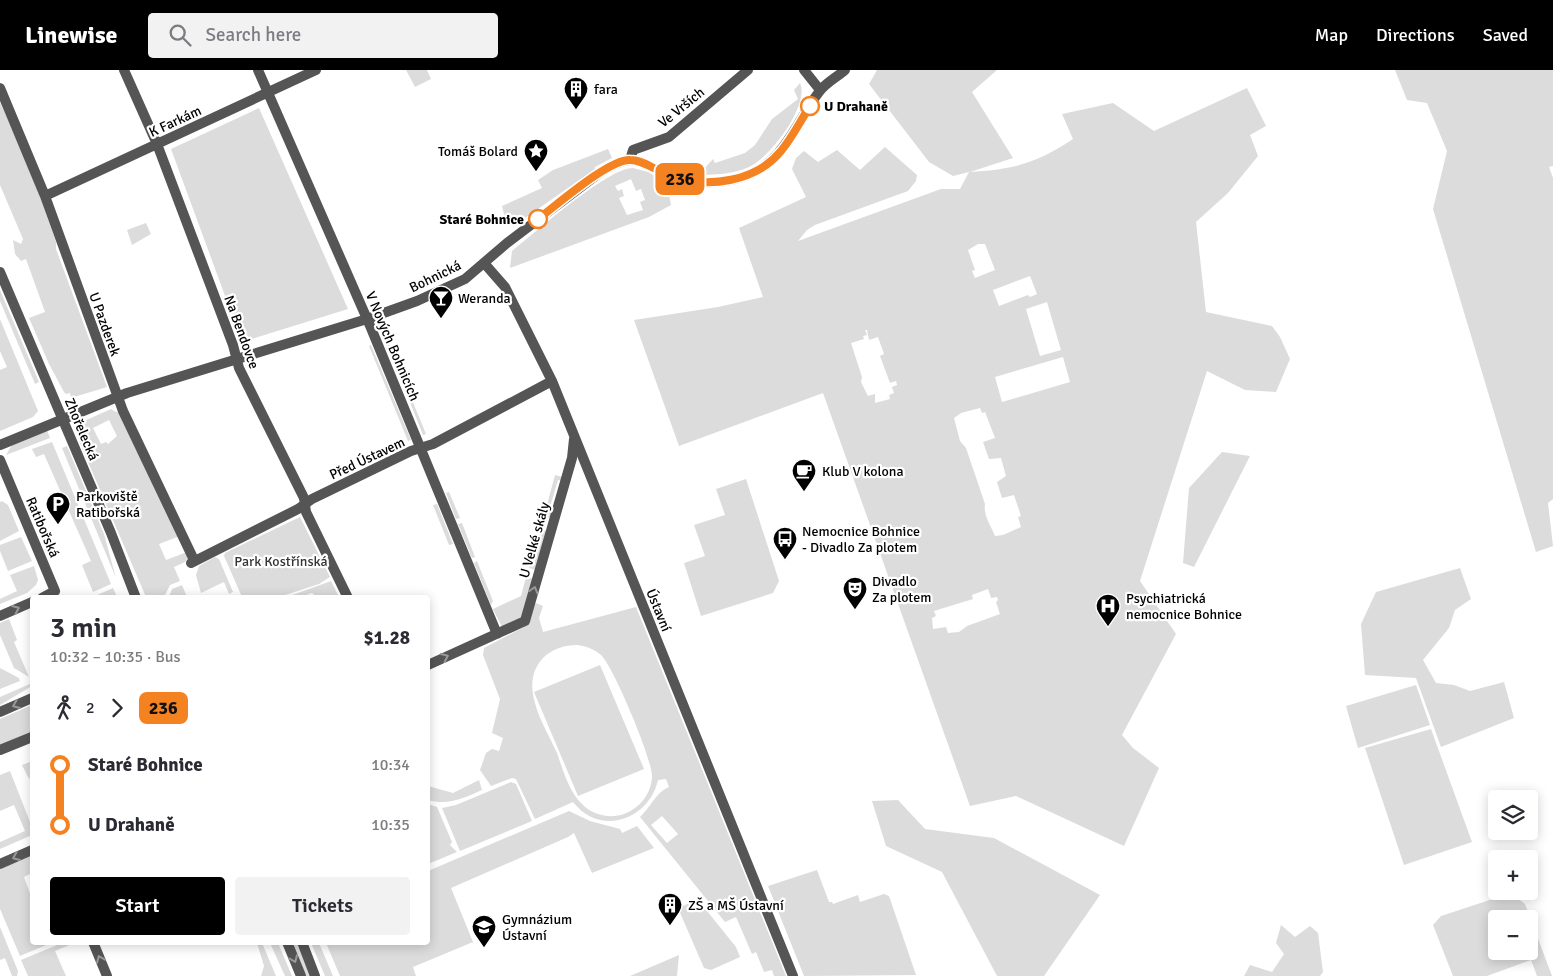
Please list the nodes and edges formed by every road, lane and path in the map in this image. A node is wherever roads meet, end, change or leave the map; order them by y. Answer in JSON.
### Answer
{"nodes":[{"id":1,"x":124,"y":70,"type":"edge"},
{"id":2,"x":258,"y":70,"type":"edge"},
{"id":3,"x":316,"y":70,"type":"edge"},
{"id":4,"x":748,"y":70,"type":"edge"},
{"id":5,"x":804,"y":70,"type":"edge"},
{"id":6,"x":845,"y":70,"type":"edge"},
{"id":7,"x":0,"y":88,"type":"edge"},
{"id":8,"x":820,"y":90,"type":"junction"},
{"id":9,"x":268,"y":93,"type":"junction"},
{"id":10,"x":157,"y":144,"type":"junction"},
{"id":11,"x":630,"y":160,"type":"junction"},
{"id":12,"x":45,"y":196,"type":"junction"},
{"id":13,"x":484,"y":263,"type":"junction"},
{"id":14,"x":0,"y":272,"type":"edge"},
{"id":15,"x":368,"y":319,"type":"junction"},
{"id":16,"x":236,"y":360,"type":"junction"},
{"id":17,"x":552,"y":381,"type":"junction"},
{"id":18,"x":117,"y":397,"type":"junction"},
{"id":19,"x":62,"y":418,"type":"junction"},
{"id":20,"x":574,"y":436,"type":"junction"},
{"id":21,"x":0,"y":445,"type":"edge"},
{"id":22,"x":420,"y":449,"type":"junction"},
{"id":23,"x":0,"y":460,"type":"edge"},
{"id":24,"x":305,"y":503,"type":"junction"},
{"id":25,"x":192,"y":562,"type":"joint"},
{"id":26,"x":48,"y":595,"type":"edge"},
{"id":27,"x":135,"y":595,"type":"edge"},
{"id":28,"x":347,"y":595,"type":"edge"},
{"id":29,"x":30,"y":603,"type":"edge"},
{"id":30,"x":0,"y":616,"type":"edge"},
{"id":31,"x":496,"y":634,"type":"junction"},
{"id":32,"x":430,"y":664,"type":"edge"},
{"id":33,"x":30,"y":699,"type":"edge"},
{"id":34,"x":0,"y":712,"type":"edge"},
{"id":35,"x":30,"y":738,"type":"edge"},
{"id":36,"x":0,"y":750,"type":"edge"},
{"id":37,"x":30,"y":851,"type":"edge"},
{"id":38,"x":0,"y":864,"type":"edge"},
{"id":39,"x":94,"y":945,"type":"edge"},
{"id":40,"x":288,"y":945,"type":"edge"},
{"id":41,"x":303,"y":945,"type":"edge"},
{"id":42,"x":107,"y":976,"type":"edge"},
{"id":43,"x":301,"y":976,"type":"edge"},
{"id":44,"x":315,"y":976,"type":"edge"},
{"id":45,"x":793,"y":976,"type":"edge"}],
"edges":[{"from":1,"to":10,"type":"street","name":"Na Bendovce"},
{"from":2,"to":9,"type":"street","name":"V Nových Bohnicích"},
{"from":3,"to":9,"type":"street","name":"K Farkám"},
{"from":4,"to":11,"type":"street","name":"Ve Vrších"},
{"from":5,"to":8,"type":"street"},
{"from":6,"to":8,"type":"street"},
{"from":7,"to":12,"type":"street","name":"U Pazderek"},
{"from":8,"to":11,"type":"street"},
{"from":9,"to":10,"type":"street","name":"K Farkám"},
{"from":9,"to":15,"type":"street","name":"V Nových Bohnicích"},
{"from":10,"to":12,"type":"street","name":"K Farkám"},
{"from":10,"to":16,"type":"street","name":"Na Bendovce"},
{"from":11,"to":13,"type":"street","name":"Bohnická"},
{"from":12,"to":18,"type":"street","name":"U Pazderek"},
{"from":13,"to":15,"type":"street","name":"Bohnická"},
{"from":13,"to":17,"type":"street","name":"Ústavní"},
{"from":14,"to":19,"type":"street","name":"Zhořelecká"},
{"from":15,"to":16,"type":"street","name":"Bohnická"},
{"from":15,"to":22,"type":"street","name":"V Nových Bohnicích"},
{"from":16,"to":18,"type":"street","name":"Bohnická"},
{"from":16,"to":24,"type":"street","name":"Na Bendovce"},
{"from":17,"to":20,"type":"street","name":"Ústavní"},
{"from":17,"to":22,"type":"street","name":"Před Ústavem"},
{"from":18,"to":19,"type":"street","name":"Bohnická"},
{"from":18,"to":25,"type":"street","name":"U Pazderek"},
{"from":19,"to":21,"type":"street","name":"Bohnická"},
{"from":19,"to":27,"type":"street","name":"Zhořelecká"},
{"from":31,"to":20,"type":"street","name":"U Velké skály","one_way":true},
{"from":20,"to":45,"type":"street","name":"Ústavní"},
{"from":22,"to":24,"type":"street","name":"Před Ústavem"},
{"from":22,"to":31,"type":"street","name":"V Nových Bohnicích"},
{"from":23,"to":26,"type":"street","name":"Ratibořská"},
{"from":24,"to":25,"type":"street","name":"Před Ústavem"},
{"from":24,"to":28,"type":"street","name":"Na Bendovce"},
{"from":30,"to":29,"type":"street","one_way":true},
{"from":32,"to":31,"type":"street","one_way":true},
{"from":33,"to":34,"type":"street","one_way":true},
{"from":35,"to":36,"type":"street"},
{"from":37,"to":38,"type":"street","one_way":true},
{"from":42,"to":39,"type":"street","one_way":true},
{"from":40,"to":43,"type":"street","one_way":true},
{"from":41,"to":44,"type":"street"}]}
